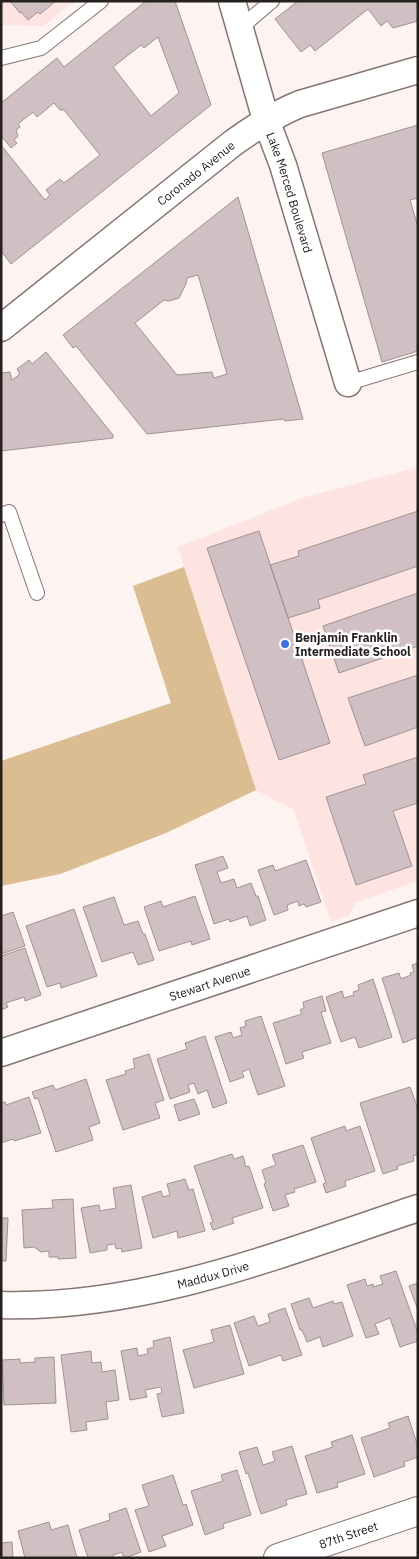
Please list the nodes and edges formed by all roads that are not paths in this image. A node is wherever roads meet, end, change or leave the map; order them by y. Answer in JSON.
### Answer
{"nodes":[{"id":1,"x":101,"y":1,"type":"edge"},
{"id":2,"x":232,"y":1,"type":"edge"},
{"id":3,"x":272,"y":1,"type":"edge"},
{"id":4,"x":240,"y":28,"type":"junction"},
{"id":5,"x":1,"y":58,"type":"edge"},
{"id":6,"x":418,"y":70,"type":"edge"},
{"id":7,"x":266,"y":120,"type":"junction"},
{"id":8,"x":1,"y":328,"type":"edge"},
{"id":9,"x":418,"y":362,"type":"edge"},
{"id":10,"x":348,"y":383,"type":"joint"},
{"id":11,"x":1,"y":515,"type":"edge"},
{"id":12,"x":37,"y":593,"type":"dead end"},
{"id":13,"x":418,"y":913,"type":"edge"},
{"id":14,"x":1,"y":1052,"type":"edge"},
{"id":15,"x":418,"y":1208,"type":"edge"},
{"id":16,"x":1,"y":1305,"type":"edge"},
{"id":17,"x":418,"y":1511,"type":"edge"},
{"id":18,"x":278,"y":1558,"type":"edge"}],
"edges":[{"from":1,"to":5,"type":"lane"},
{"from":2,"to":4,"type":"street","name":"Lake Merced Boulevard"},
{"from":3,"to":4,"type":"lane"},
{"from":4,"to":7,"type":"street","name":"Lake Merced Boulevard"},
{"from":6,"to":7,"type":"street","name":"Coronado Avenue"},
{"from":7,"to":8,"type":"street","name":"Coronado Avenue"},
{"from":7,"to":10,"type":"street","name":"Lake Merced Boulevard"},
{"from":9,"to":10,"type":"lane"},
{"from":11,"to":12,"type":"lane"},
{"from":13,"to":14,"type":"street","name":"Stewart Avenue"},
{"from":15,"to":16,"type":"street","name":"Maddux Drive"},
{"from":17,"to":18,"type":"street","name":"87th Street"}]}
